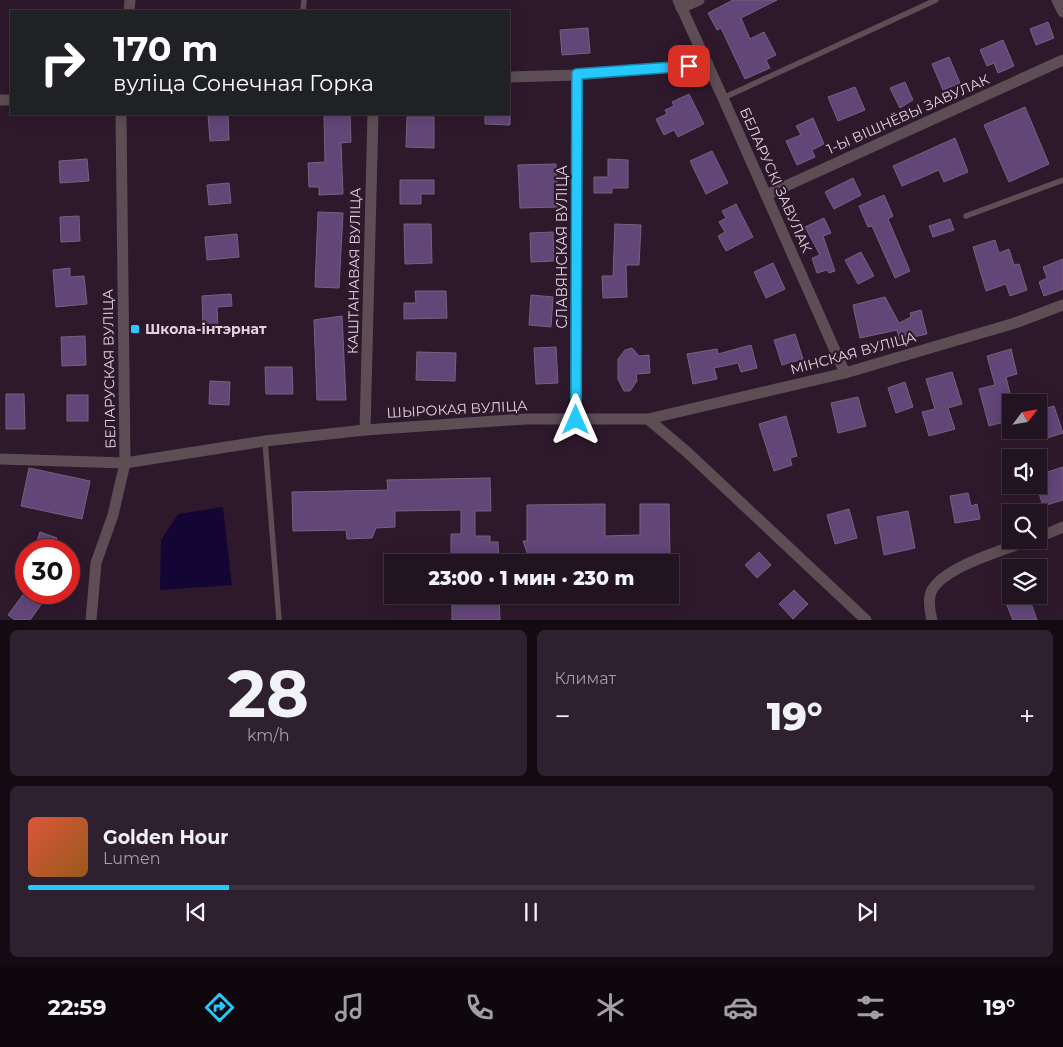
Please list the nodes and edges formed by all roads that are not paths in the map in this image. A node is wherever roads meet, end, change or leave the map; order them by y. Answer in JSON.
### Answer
{"nodes":[{"id":1,"x":699,"y":0,"type":"edge"},
{"id":2,"x":936,"y":0,"type":"edge"},
{"id":3,"x":1057,"y":0,"type":"edge"},
{"id":4,"x":680,"y":4,"type":"edge"},
{"id":5,"x":1063,"y":12,"type":"edge"},
{"id":6,"x":1063,"y":60,"type":"edge"},
{"id":7,"x":708,"y":64,"type":"junction"},
{"id":8,"x":577,"y":74,"type":"junction"},
{"id":9,"x":510,"y":77,"type":"edge"},
{"id":10,"x":723,"y":98,"type":"junction"},
{"id":11,"x":121,"y":115,"type":"edge"},
{"id":12,"x":373,"y":115,"type":"edge"},
{"id":13,"x":1063,"y":180,"type":"edge"},
{"id":14,"x":766,"y":195,"type":"junction"},
{"id":15,"x":966,"y":216,"type":"dead end"},
{"id":16,"x":1063,"y":305,"type":"edge"},
{"id":17,"x":845,"y":373,"type":"junction"},
{"id":18,"x":648,"y":419,"type":"junction"},
{"id":19,"x":576,"y":420,"type":"junction"},
{"id":20,"x":365,"y":430,"type":"junction"},
{"id":21,"x":265,"y":441,"type":"junction"},
{"id":22,"x":0,"y":458,"type":"edge"},
{"id":23,"x":125,"y":463,"type":"junction"},
{"id":24,"x":1063,"y":527,"type":"edge"},
{"id":25,"x":1047,"y":533,"type":"edge"},
{"id":26,"x":1006,"y":549,"type":"edge"},
{"id":27,"x":91,"y":620,"type":"edge"},
{"id":28,"x":278,"y":620,"type":"edge"},
{"id":29,"x":866,"y":620,"type":"edge"},
{"id":30,"x":932,"y":620,"type":"edge"}],
"edges":[{"from":1,"to":4,"type":"street"},
{"from":2,"to":10,"type":"lane"},
{"from":3,"to":5,"type":"street"},
{"from":4,"to":7,"type":"street","name":"БЕЛАРУСКІ ЗАВУЛАК"},
{"from":6,"to":14,"type":"street","name":"1-Ы ВІШНЁВЫ ЗАВУЛАК"},
{"from":7,"to":8,"type":"street"},
{"from":7,"to":10,"type":"street","name":"БЕЛАРУСКІ ЗАВУЛАК"},
{"from":8,"to":9,"type":"street"},
{"from":8,"to":19,"type":"street","name":"СЛАВЯНСКАЯ ВУЛІЦА"},
{"from":10,"to":14,"type":"street","name":"БЕЛАРУСКІ ЗАВУЛАК"},
{"from":11,"to":23,"type":"street","name":"БЕЛАРУСКАЯ ВУЛІЦА"},
{"from":12,"to":20,"type":"street","name":"КАШТАНАВАЯ ВУЛІЦА"},
{"from":13,"to":15,"type":"lane"},
{"from":14,"to":17,"type":"street","name":"БЕЛАРУСКІ ЗАВУЛАК"},
{"from":16,"to":17,"type":"street","name":"МІНСКАЯ ВУЛІЦА"},
{"from":17,"to":18,"type":"street","name":"МІНСКАЯ ВУЛІЦА"},
{"from":18,"to":19,"type":"street","name":"ШЫРОКАЯ ВУЛІЦА"},
{"from":18,"to":29,"type":"street"},
{"from":19,"to":20,"type":"street","name":"ШЫРОКАЯ ВУЛІЦА"},
{"from":20,"to":21,"type":"street","name":"ШЫРОКАЯ ВУЛІЦА"},
{"from":21,"to":23,"type":"street","name":"ШЫРОКАЯ ВУЛІЦА"},
{"from":21,"to":28,"type":"lane"},
{"from":22,"to":23,"type":"street","name":"ШЫРОКАЯ ВУЛІЦА"},
{"from":23,"to":27,"type":"street","name":"БЕЛАРУСКАЯ ВУЛІЦА"},
{"from":24,"to":25,"type":"street"},
{"from":26,"to":30,"type":"street"}]}
